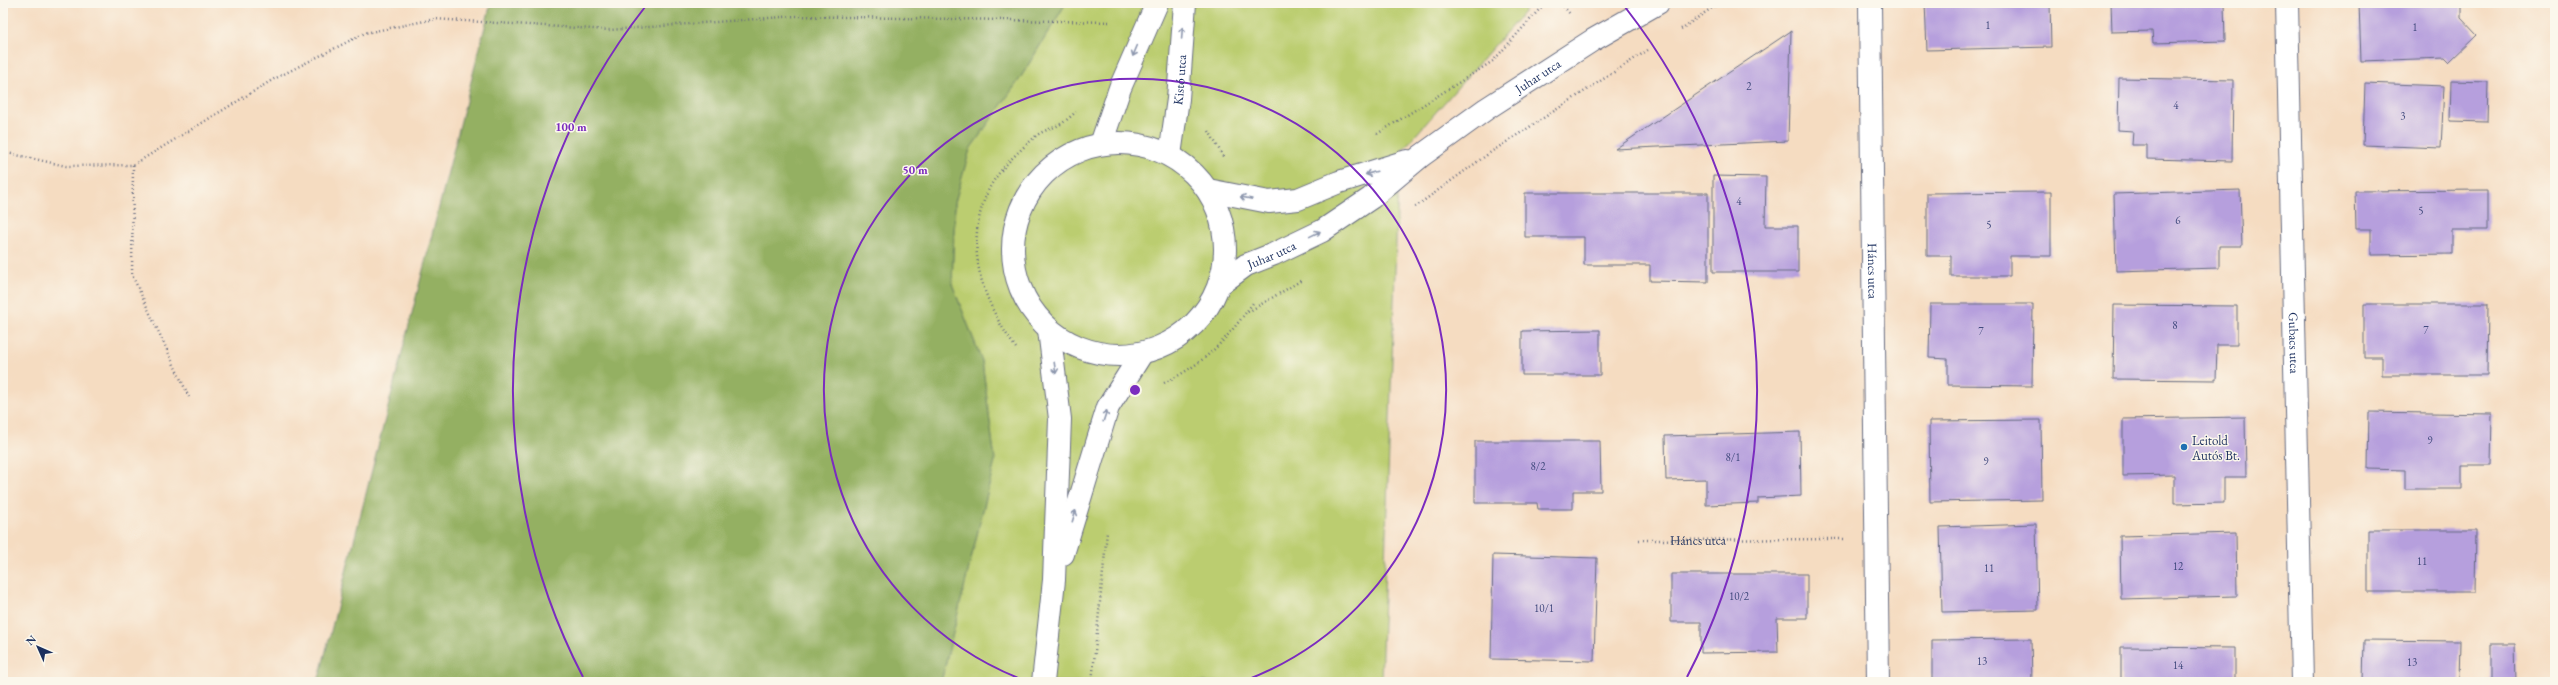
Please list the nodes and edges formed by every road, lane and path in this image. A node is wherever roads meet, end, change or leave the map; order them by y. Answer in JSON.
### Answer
{"nodes":[{"id":1,"x":1157,"y":3,"type":"edge"},
{"id":2,"x":1185,"y":3,"type":"edge"},
{"id":3,"x":1545,"y":3,"type":"edge"},
{"id":4,"x":1658,"y":3,"type":"edge"},
{"id":5,"x":1719,"y":3,"type":"edge"},
{"id":6,"x":1870,"y":3,"type":"edge"},
{"id":7,"x":2287,"y":3,"type":"edge"},
{"id":8,"x":1118,"y":22,"type":"dead end"},
{"id":9,"x":1676,"y":32,"type":"dead end"},
{"id":10,"x":1650,"y":49,"type":"dead end"},
{"id":11,"x":1082,"y":107,"type":"dead end"},
{"id":12,"x":1208,"y":127,"type":"dead end"},
{"id":13,"x":1371,"y":138,"type":"dead end"},
{"id":14,"x":1101,"y":144,"type":"junction"},
{"id":15,"x":3,"y":152,"type":"edge"},
{"id":16,"x":1170,"y":155,"type":"junction"},
{"id":17,"x":1421,"y":156,"type":"junction"},
{"id":18,"x":1225,"y":159,"type":"dead end"},
{"id":19,"x":133,"y":165,"type":"junction"},
{"id":20,"x":1208,"y":190,"type":"junction"},
{"id":21,"x":1409,"y":212,"type":"dead end"},
{"id":22,"x":1274,"y":254,"type":"junction"},
{"id":23,"x":1306,"y":278,"type":"dead end"},
{"id":24,"x":1219,"y":285,"type":"junction"},
{"id":25,"x":1246,"y":313,"type":"junction"},
{"id":26,"x":1049,"y":330,"type":"junction"},
{"id":27,"x":1019,"y":353,"type":"dead end"},
{"id":28,"x":1142,"y":353,"type":"junction"},
{"id":29,"x":1161,"y":385,"type":"dead end"},
{"id":30,"x":189,"y":397,"type":"dead end"},
{"id":31,"x":1107,"y":531,"type":"dead end"},
{"id":32,"x":1876,"y":539,"type":"junction"},
{"id":33,"x":1639,"y":540,"type":"dead end"},
{"id":34,"x":1054,"y":580,"type":"junction"},
{"id":35,"x":1044,"y":682,"type":"edge"},
{"id":36,"x":1092,"y":682,"type":"edge"},
{"id":37,"x":1878,"y":682,"type":"edge"},
{"id":38,"x":2302,"y":682,"type":"edge"}],
"edges":[{"from":1,"to":14,"type":"street","one_way":true},
{"from":16,"to":2,"type":"street","name":"Kistó utca","one_way":true},
{"from":3,"to":13,"type":"path"},
{"from":4,"to":17,"type":"street","name":"Juhar utca"},
{"from":5,"to":9,"type":"path"},
{"from":6,"to":32,"type":"street","name":"Háncs utca"},
{"from":7,"to":38,"type":"street","name":"Gubacs utca"},
{"from":8,"to":19,"type":"path"},
{"from":10,"to":21,"type":"path"},
{"from":11,"to":27,"type":"path"},
{"from":12,"to":18,"type":"path"},
{"from":14,"to":16,"type":"street"},
{"from":14,"to":26,"type":"street"},
{"from":15,"to":19,"type":"path"},
{"from":16,"to":20,"type":"street"},
{"from":17,"to":20,"type":"street","name":"Juhar utca","one_way":true},
{"from":22,"to":17,"type":"street","name":"Juhar utca","one_way":true},
{"from":19,"to":30,"type":"path"},
{"from":20,"to":24,"type":"street"},
{"from":22,"to":24,"type":"street","name":"Juhar utca"},
{"from":22,"to":25,"type":"path"},
{"from":23,"to":25,"type":"path"},
{"from":24,"to":28,"type":"street"},
{"from":25,"to":29,"type":"path"},
{"from":26,"to":28,"type":"street"},
{"from":26,"to":34,"type":"street","one_way":true},
{"from":34,"to":28,"type":"street","one_way":true},
{"from":31,"to":36,"type":"path"},
{"from":32,"to":33,"type":"path","name":"Háncs utca"},
{"from":32,"to":37,"type":"street","name":"Háncs utca"},
{"from":34,"to":35,"type":"street"}]}
